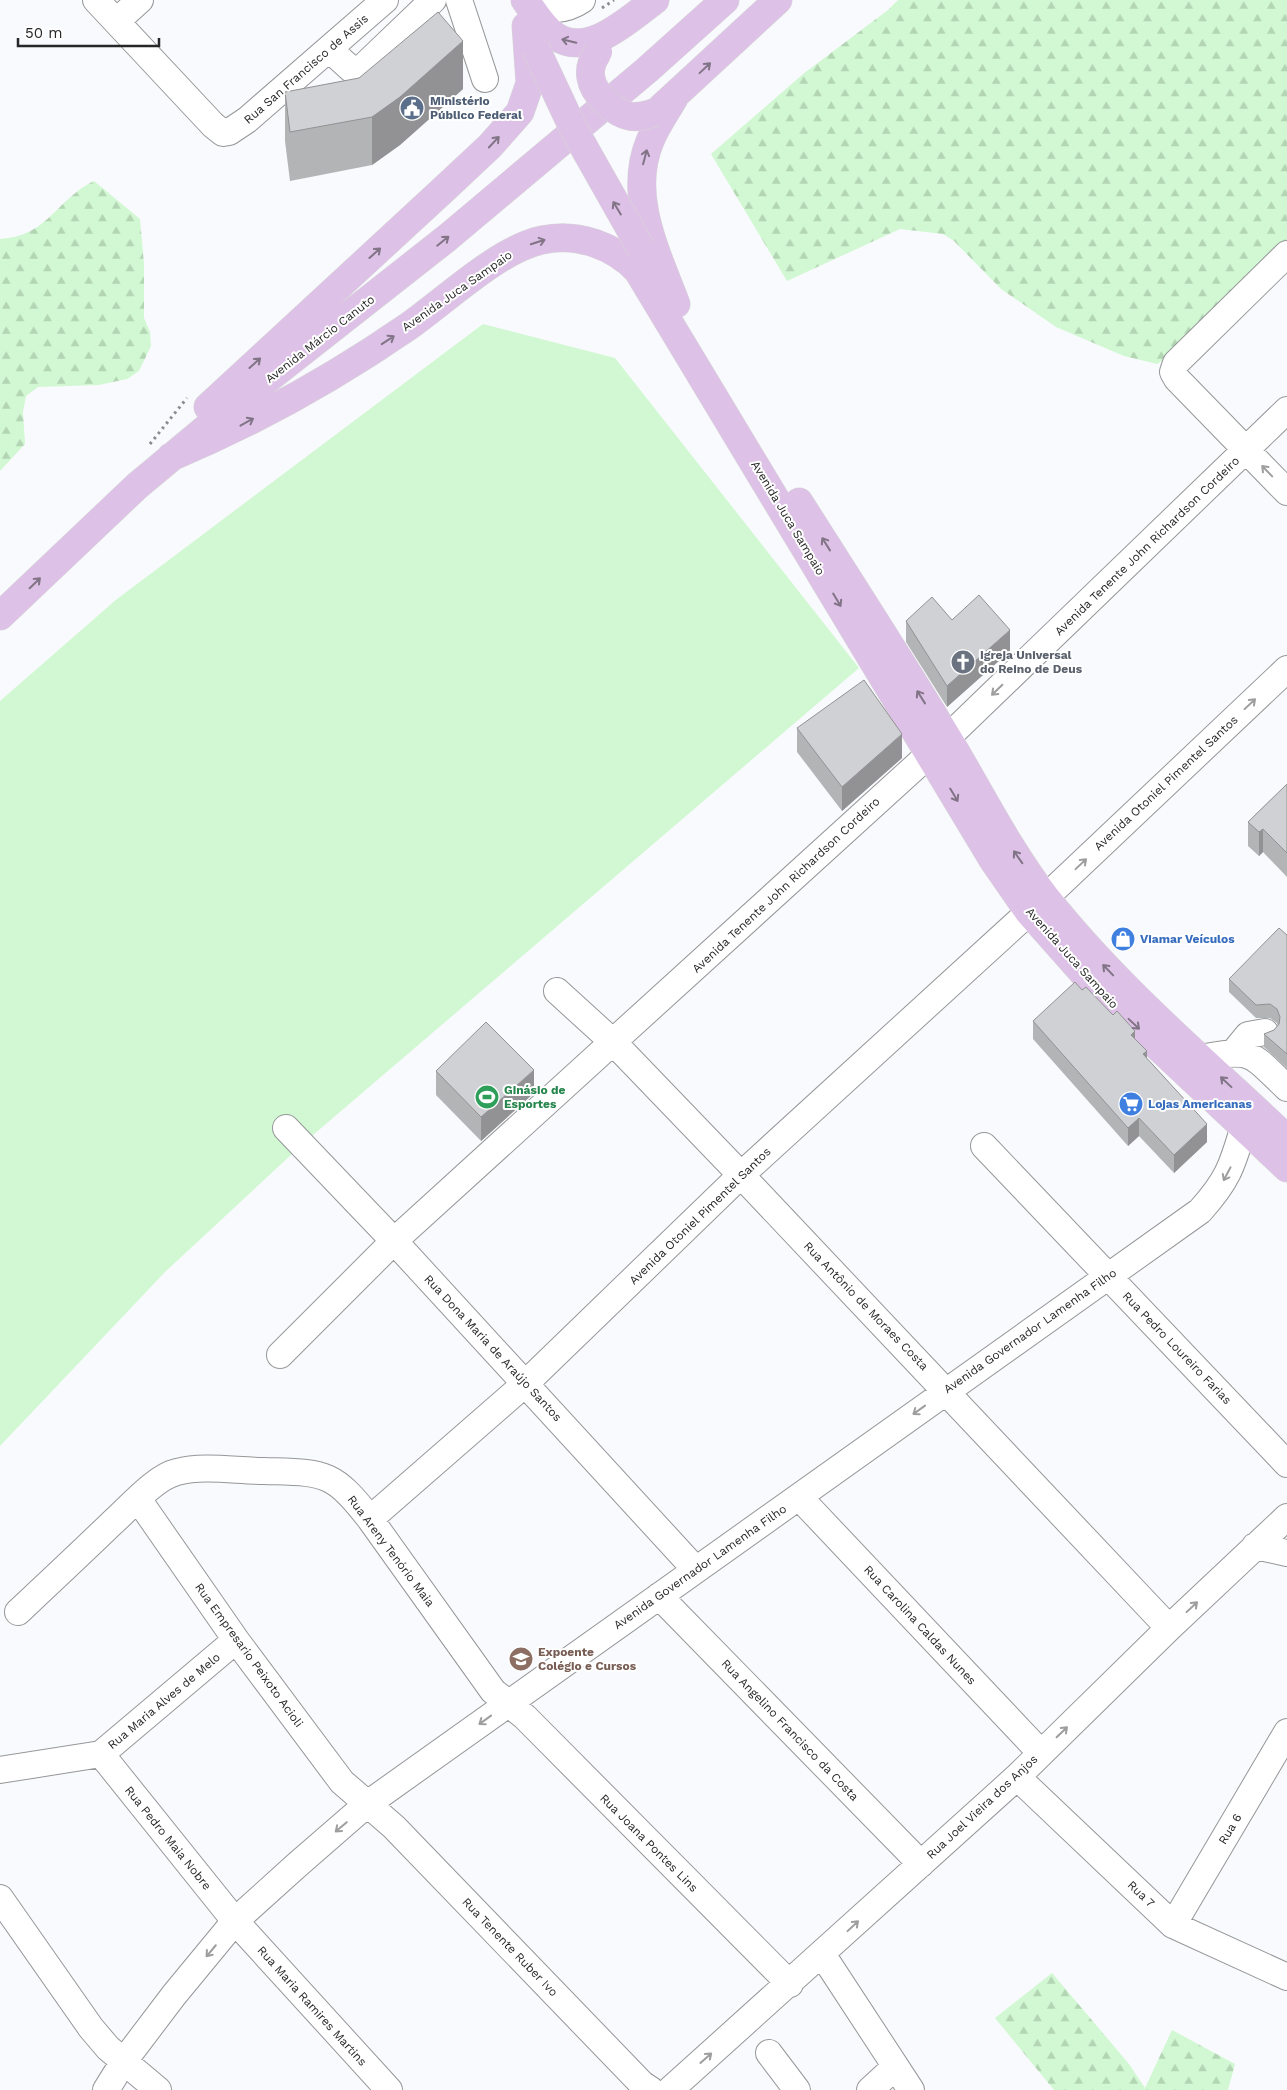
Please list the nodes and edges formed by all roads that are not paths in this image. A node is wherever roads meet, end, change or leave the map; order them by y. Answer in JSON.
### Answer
{"nodes":[{"id":1,"x":96,"y":0,"type":"edge"},
{"id":2,"x":140,"y":0,"type":"edge"},
{"id":3,"x":385,"y":0,"type":"edge"},
{"id":4,"x":433,"y":0,"type":"edge"},
{"id":5,"x":459,"y":0,"type":"edge"},
{"id":6,"x":582,"y":0,"type":"edge"},
{"id":7,"x":655,"y":0,"type":"edge"},
{"id":8,"x":725,"y":0,"type":"edge"},
{"id":9,"x":778,"y":0,"type":"edge"},
{"id":10,"x":526,"y":16,"type":"edge"},
{"id":11,"x":117,"y":21,"type":"junction"},
{"id":12,"x":615,"y":30,"type":"junction"},
{"id":13,"x":329,"y":49,"type":"junction"},
{"id":14,"x":485,"y":79,"type":"dead end"},
{"id":15,"x":665,"y":105,"type":"junction"},
{"id":16,"x":1287,"y":254,"type":"edge"},
{"id":17,"x":676,"y":304,"type":"junction"},
{"id":18,"x":1287,"y":410,"type":"edge"},
{"id":19,"x":1247,"y":450,"type":"junction"},
{"id":20,"x":171,"y":457,"type":"junction"},
{"id":21,"x":137,"y":486,"type":"junction"},
{"id":22,"x":1287,"y":492,"type":"edge"},
{"id":23,"x":0,"y":616,"type":"edge"},
{"id":24,"x":1287,"y":669,"type":"edge"},
{"id":25,"x":938,"y":745,"type":"junction"},
{"id":26,"x":1037,"y":904,"type":"junction"},
{"id":27,"x":557,"y":991,"type":"dead end"},
{"id":28,"x":1265,"y":1032,"type":"edge"},
{"id":29,"x":614,"y":1043,"type":"junction"},
{"id":30,"x":1234,"y":1052,"type":"junction"},
{"id":31,"x":1201,"y":1058,"type":"junction"},
{"id":32,"x":1287,"y":1088,"type":"edge"},
{"id":33,"x":286,"y":1128,"type":"dead end"},
{"id":34,"x":1243,"y":1129,"type":"junction"},
{"id":35,"x":1287,"y":1139,"type":"edge"},
{"id":36,"x":984,"y":1146,"type":"dead end"},
{"id":37,"x":1287,"y":1168,"type":"edge"},
{"id":38,"x":741,"y":1175,"type":"junction"},
{"id":39,"x":394,"y":1241,"type":"junction"},
{"id":40,"x":1108,"y":1276,"type":"junction"},
{"id":41,"x":280,"y":1355,"type":"dead end"},
{"id":42,"x":526,"y":1383,"type":"junction"},
{"id":43,"x":946,"y":1390,"type":"junction"},
{"id":44,"x":1287,"y":1464,"type":"edge"},
{"id":45,"x":799,"y":1497,"type":"junction"},
{"id":46,"x":138,"y":1499,"type":"junction"},
{"id":47,"x":1287,"y":1517,"type":"edge"},
{"id":48,"x":370,"y":1520,"type":"junction"},
{"id":49,"x":1255,"y":1546,"type":"junction"},
{"id":50,"x":1287,"y":1553,"type":"edge"},
{"id":51,"x":696,"y":1570,"type":"junction"},
{"id":52,"x":659,"y":1596,"type":"junction"},
{"id":53,"x":18,"y":1612,"type":"dead end"},
{"id":54,"x":1168,"y":1628,"type":"junction"},
{"id":55,"x":236,"y":1640,"type":"junction"},
{"id":56,"x":508,"y":1703,"type":"junction"},
{"id":57,"x":1287,"y":1732,"type":"edge"},
{"id":58,"x":1041,"y":1753,"type":"junction"},
{"id":59,"x":101,"y":1754,"type":"junction"},
{"id":60,"x":0,"y":1770,"type":"edge"},
{"id":61,"x":1017,"y":1777,"type":"junction"},
{"id":62,"x":366,"y":1805,"type":"junction"},
{"id":63,"x":920,"y":1864,"type":"junction"},
{"id":64,"x":0,"y":1898,"type":"edge"},
{"id":65,"x":235,"y":1921,"type":"junction"},
{"id":66,"x":1173,"y":1925,"type":"junction"},
{"id":67,"x":822,"y":1954,"type":"junction"},
{"id":68,"x":1287,"y":1977,"type":"edge"},
{"id":69,"x":790,"y":1984,"type":"junction"},
{"id":70,"x":769,"y":2053,"type":"dead end"},
{"id":71,"x":124,"y":2061,"type":"junction"},
{"id":72,"x":895,"y":2067,"type":"junction"},
{"id":73,"x":106,"y":2090,"type":"edge"},
{"id":74,"x":158,"y":2090,"type":"edge"},
{"id":75,"x":389,"y":2090,"type":"edge"},
{"id":76,"x":651,"y":2090,"type":"edge"},
{"id":77,"x":670,"y":2090,"type":"edge"},
{"id":78,"x":797,"y":2090,"type":"edge"},
{"id":79,"x":870,"y":2090,"type":"edge"},
{"id":80,"x":911,"y":2090,"type":"edge"}],
"edges":[{"from":1,"to":11,"type":"street"},
{"from":2,"to":11,"type":"street"},
{"from":3,"to":13,"type":"street","name":"Rua San Francisco de Assis"},
{"from":4,"to":13,"type":"street"},
{"from":5,"to":14,"type":"street"},
{"from":6,"to":10,"type":"street"},
{"from":7,"to":12,"type":"main road"},
{"from":20,"to":8,"type":"main road","name":"Avenida Márcio Canuto","one_way":true},
{"from":15,"to":9,"type":"main road","one_way":true},
{"from":12,"to":10,"type":"main road","one_way":true},
{"from":17,"to":10,"type":"main road","name":"Avenida Juca Sampaio","one_way":true,"bridge":true},
{"from":21,"to":10,"type":"main road","one_way":true},
{"from":11,"to":13,"type":"street","name":"Rua San Francisco de Assis"},
{"from":12,"to":15,"type":"main road","bridge":true},
{"from":17,"to":15,"type":"main road","one_way":true},
{"from":16,"to":19,"type":"street"},
{"from":25,"to":17,"type":"main road","name":"Avenida Juca Sampaio","one_way":true},
{"from":18,"to":19,"type":"street","name":"Avenida Tenente John Richardson Cordeiro"},
{"from":22,"to":19,"type":"street","one_way":true},
{"from":19,"to":25,"type":"street","name":"Avenida Tenente John Richardson Cordeiro","one_way":true},
{"from":20,"to":21,"type":"main road","name":"Avenida Márcio Canuto"},
{"from":20,"to":25,"type":"main road","name":"Avenida Juca Sampaio","one_way":true},
{"from":23,"to":21,"type":"main road","name":"Avenida Márcio Canuto","one_way":true},
{"from":26,"to":24,"type":"street","name":"Avenida Otoniel Pimentel Santos","one_way":true},
{"from":25,"to":26,"type":"main road","name":"Avenida Juca Sampaio"},
{"from":25,"to":29,"type":"street","name":"Avenida Tenente John Richardson Cordeiro"},
{"from":31,"to":26,"type":"main road","name":"Avenida Juca Sampaio","one_way":true},
{"from":26,"to":34,"type":"main road","name":"Avenida Juca Sampaio","one_way":true},
{"from":26,"to":38,"type":"street","name":"Avenida Otoniel Pimentel Santos"},
{"from":27,"to":29,"type":"street","name":"Rua Antônio de Moraes Costa"},
{"from":28,"to":30,"type":"street"},
{"from":29,"to":38,"type":"street","name":"Rua Antônio de Moraes Costa"},
{"from":29,"to":39,"type":"street","name":"Avenida Tenente John Richardson Cordeiro"},
{"from":30,"to":31,"type":"street"},
{"from":30,"to":32,"type":"street"},
{"from":35,"to":31,"type":"main road","name":"Avenida Juca Sampaio","one_way":true},
{"from":33,"to":39,"type":"street","name":"Rua Dona Maria de Araújo Santos"},
{"from":34,"to":37,"type":"main road","name":"Avenida Juca Sampaio"},
{"from":34,"to":40,"type":"street","name":"Avenida Governador Lamenha Filho","one_way":true},
{"from":36,"to":40,"type":"street","name":"Rua Pedro Loureiro Farias"},
{"from":38,"to":42,"type":"street","name":"Avenida Otoniel Pimentel Santos"},
{"from":38,"to":43,"type":"street","name":"Rua Antônio de Moraes Costa"},
{"from":39,"to":41,"type":"street","name":"Avenida Tenente John Richardson Cordeiro"},
{"from":39,"to":42,"type":"street","name":"Rua Dona Maria de Araújo Santos"},
{"from":40,"to":43,"type":"street","name":"Avenida Governador Lamenha Filho"},
{"from":40,"to":44,"type":"street","name":"Rua Pedro Loureiro Farias"},
{"from":42,"to":48,"type":"street","name":"Avenida Otoniel Pimentel Santos"},
{"from":42,"to":51,"type":"street","name":"Rua Dona Maria de Araújo Santos"},
{"from":43,"to":45,"type":"street","name":"Avenida Governador Lamenha Filho","one_way":true},
{"from":43,"to":54,"type":"street","name":"Rua Antônio de Moraes Costa"},
{"from":45,"to":51,"type":"street","name":"Avenida Governador Lamenha Filho"},
{"from":45,"to":58,"type":"street","name":"Rua Carolina Caldas Nunes"},
{"from":46,"to":48,"type":"street","name":"Rua Areny Tenório Maia"},
{"from":46,"to":53,"type":"street","name":"Rua Areny Tenório Maia"},
{"from":46,"to":55,"type":"street","name":"Rua Empresario Peixoto Acioli"},
{"from":47,"to":49,"type":"street","name":"Rua Joel Vieira dos Anjos"},
{"from":48,"to":56,"type":"street","name":"Rua Areny Tenório Maia"},
{"from":49,"to":50,"type":"street"},
{"from":54,"to":49,"type":"street","name":"Rua Joel Vieira dos Anjos","one_way":true},
{"from":51,"to":52,"type":"street","name":"Avenida Governador Lamenha Filho"},
{"from":52,"to":56,"type":"street","name":"Avenida Governador Lamenha Filho"},
{"from":52,"to":63,"type":"street","name":"Rua Angelino Francisco da Costa"},
{"from":58,"to":54,"type":"street","name":"Rua Joel Vieira dos Anjos","one_way":true},
{"from":55,"to":59,"type":"street","name":"Rua Maria Alves de Melo"},
{"from":55,"to":62,"type":"street","name":"Rua Empresario Peixoto Acioli"},
{"from":56,"to":62,"type":"street","name":"Avenida Governador Lamenha Filho","one_way":true},
{"from":56,"to":69,"type":"street","name":"Rua Joana Pontes Lins"},
{"from":57,"to":66,"type":"street","name":"Rua 6"},
{"from":58,"to":61,"type":"street","name":"Rua Joel Vieira dos Anjos"},
{"from":59,"to":60,"type":"street","name":"Rua Maria Alves de Melo"},
{"from":59,"to":65,"type":"street","name":"Rua Pedro Maia Nobre"},
{"from":61,"to":63,"type":"street","name":"Rua Joel Vieira dos Anjos"},
{"from":61,"to":66,"type":"street","name":"Rua 7"},
{"from":62,"to":65,"type":"street","name":"Avenida Governador Lamenha Filho","one_way":true},
{"from":62,"to":76,"type":"street","name":"Rua Tenente Ruber Ivo"},
{"from":67,"to":63,"type":"street","name":"Rua Joel Vieira dos Anjos","one_way":true},
{"from":64,"to":71,"type":"street"},
{"from":65,"to":71,"type":"street","name":"Avenida Governador Lamenha Filho","one_way":true},
{"from":65,"to":75,"type":"street","name":"Rua Maria Ramires Martins"},
{"from":66,"to":68,"type":"street","name":"Rua 7"},
{"from":67,"to":69,"type":"street","name":"Rua Joel Vieira dos Anjos"},
{"from":67,"to":72,"type":"street"},
{"from":77,"to":69,"type":"street","name":"Rua Joel Vieira dos Anjos","one_way":true},
{"from":70,"to":78,"type":"street"},
{"from":71,"to":73,"type":"street","name":"Avenida Governador Lamenha Filho"},
{"from":71,"to":74,"type":"street"},
{"from":72,"to":79,"type":"street"},
{"from":72,"to":80,"type":"street"}]}
